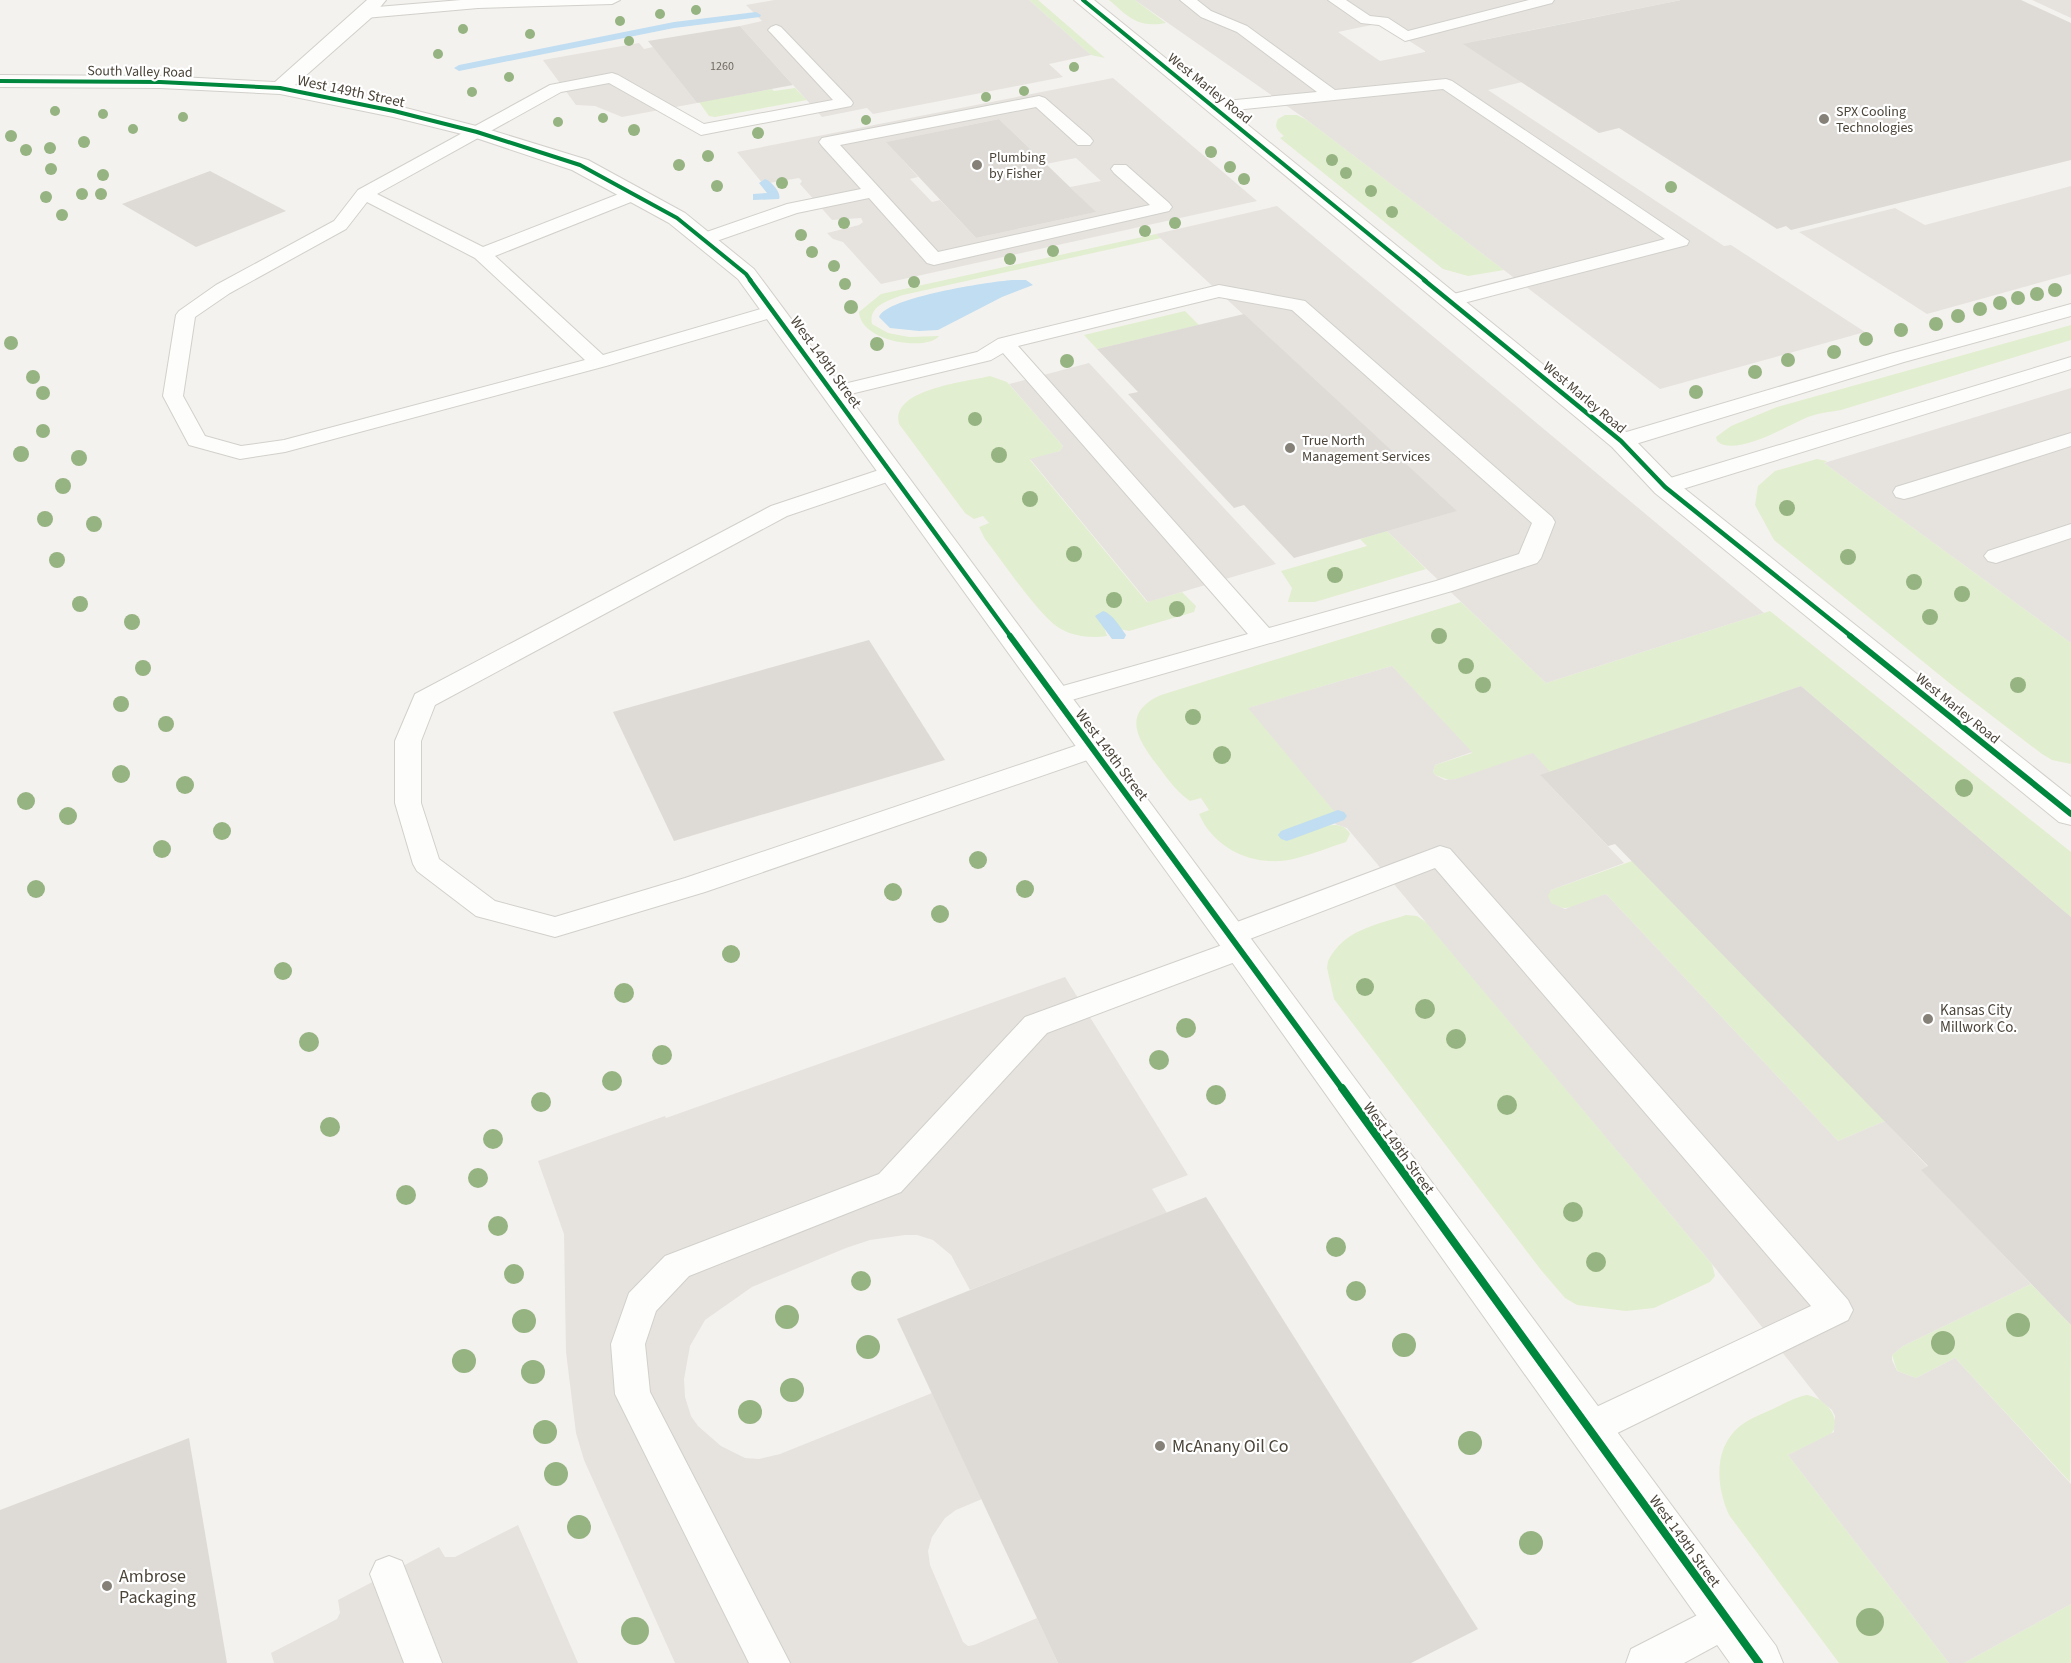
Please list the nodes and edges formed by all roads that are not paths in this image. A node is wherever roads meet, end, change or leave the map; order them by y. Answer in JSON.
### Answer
{"nodes":[{"id":1,"x":612,"y":0,"type":"edge"},
{"id":2,"x":1083,"y":0,"type":"edge"},
{"id":3,"x":1187,"y":0,"type":"edge"},
{"id":4,"x":1336,"y":0,"type":"edge"},
{"id":5,"x":1547,"y":0,"type":"edge"},
{"id":6,"x":371,"y":7,"type":"edge"},
{"id":7,"x":777,"y":30,"type":"dead end"},
{"id":8,"x":0,"y":81,"type":"edge"},
{"id":9,"x":280,"y":88,"type":"junction"},
{"id":10,"x":1330,"y":94,"type":"junction"},
{"id":11,"x":1215,"y":107,"type":"junction"},
{"id":12,"x":477,"y":132,"type":"junction"},
{"id":13,"x":1084,"y":141,"type":"dead end"},
{"id":14,"x":1120,"y":169,"type":"dead end"},
{"id":15,"x":873,"y":192,"type":"junction"},
{"id":16,"x":364,"y":194,"type":"junction"},
{"id":17,"x":635,"y":194,"type":"junction"},
{"id":18,"x":705,"y":239,"type":"junction"},
{"id":19,"x":482,"y":254,"type":"junction"},
{"id":20,"x":1449,"y":300,"type":"junction"},
{"id":21,"x":2071,"y":310,"type":"edge"},
{"id":22,"x":774,"y":311,"type":"junction"},
{"id":23,"x":1005,"y":343,"type":"junction"},
{"id":24,"x":599,"y":362,"type":"junction"},
{"id":25,"x":2071,"y":363,"type":"edge"},
{"id":26,"x":834,"y":392,"type":"junction"},
{"id":27,"x":2071,"y":439,"type":"edge"},
{"id":28,"x":1620,"y":441,"type":"junction"},
{"id":29,"x":891,"y":473,"type":"junction"},
{"id":30,"x":1665,"y":487,"type":"junction"},
{"id":31,"x":1904,"y":492,"type":"dead end"},
{"id":32,"x":2071,"y":531,"type":"edge"},
{"id":33,"x":1996,"y":556,"type":"dead end"},
{"id":34,"x":1265,"y":638,"type":"junction"},
{"id":35,"x":1054,"y":697,"type":"junction"},
{"id":36,"x":1093,"y":749,"type":"junction"},
{"id":37,"x":2071,"y":814,"type":"edge"},
{"id":38,"x":1236,"y":942,"type":"junction"},
{"id":39,"x":1588,"y":1429,"type":"junction"},
{"id":40,"x":389,"y":1574,"type":"dead end"},
{"id":41,"x":1727,"y":1619,"type":"junction"},
{"id":42,"x":423,"y":1663,"type":"edge"},
{"id":43,"x":770,"y":1663,"type":"edge"},
{"id":44,"x":1645,"y":1663,"type":"edge"},
{"id":45,"x":1759,"y":1663,"type":"edge"}],
"edges":[{"from":1,"to":6,"type":"lane"},
{"from":2,"to":11,"type":"street","name":"West Marley Road"},
{"from":3,"to":10,"type":"lane"},
{"from":4,"to":5,"type":"lane"},
{"from":6,"to":9,"type":"street","name":"West 149th Street"},
{"from":7,"to":12,"type":"lane"},
{"from":8,"to":9,"type":"street","name":"South Valley Road"},
{"from":9,"to":12,"type":"street","name":"West 149th Street"},
{"from":10,"to":11,"type":"lane"},
{"from":10,"to":20,"type":"lane"},
{"from":11,"to":20,"type":"street","name":"West Marley Road"},
{"from":12,"to":16,"type":"lane"},
{"from":12,"to":17,"type":"street","name":"West 149th Street"},
{"from":13,"to":15,"type":"lane"},
{"from":14,"to":15,"type":"lane"},
{"from":15,"to":18,"type":"lane"},
{"from":16,"to":19,"type":"lane"},
{"from":16,"to":24,"type":"lane"},
{"from":17,"to":18,"type":"street","name":"West 149th Street"},
{"from":17,"to":19,"type":"lane"},
{"from":18,"to":22,"type":"street","name":"West 149th Street"},
{"from":19,"to":24,"type":"lane"},
{"from":20,"to":28,"type":"street","name":"West Marley Road"},
{"from":21,"to":28,"type":"lane"},
{"from":22,"to":24,"type":"lane"},
{"from":22,"to":26,"type":"street","name":"West 149th Street"},
{"from":23,"to":26,"type":"lane"},
{"from":23,"to":34,"type":"lane"},
{"from":23,"to":34,"type":"lane"},
{"from":25,"to":30,"type":"lane"},
{"from":26,"to":29,"type":"street","name":"West 149th Street"},
{"from":27,"to":31,"type":"lane"},
{"from":28,"to":30,"type":"street","name":"West Marley Road"},
{"from":29,"to":35,"type":"street","name":"West 149th Street"},
{"from":29,"to":36,"type":"lane"},
{"from":30,"to":37,"type":"street","name":"West Marley Road"},
{"from":32,"to":33,"type":"lane"},
{"from":34,"to":35,"type":"lane"},
{"from":35,"to":36,"type":"street","name":"West 149th Street"},
{"from":36,"to":38,"type":"street","name":"West 149th Street"},
{"from":38,"to":39,"type":"street","name":"West 149th Street"},
{"from":38,"to":39,"type":"lane"},
{"from":38,"to":43,"type":"lane"},
{"from":39,"to":41,"type":"street","name":"West 149th Street"},
{"from":40,"to":42,"type":"lane"},
{"from":41,"to":44,"type":"lane"},
{"from":41,"to":45,"type":"street","name":"West 149th Street"}]}
